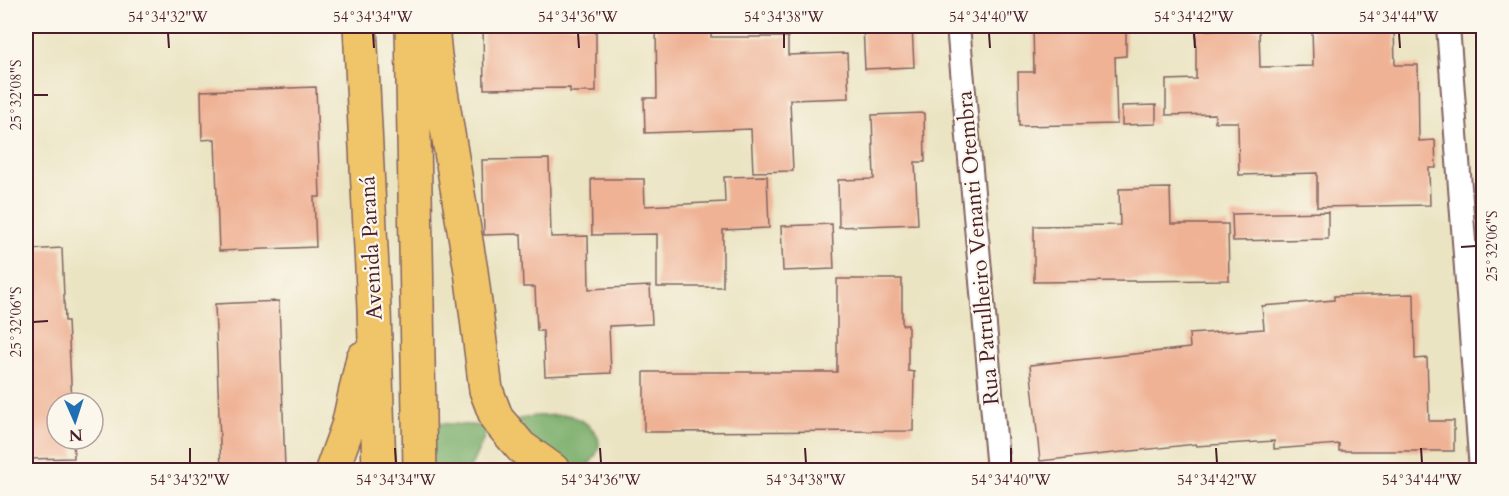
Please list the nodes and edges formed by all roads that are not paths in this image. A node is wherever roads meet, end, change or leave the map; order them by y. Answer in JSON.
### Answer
{"nodes":[{"id":1,"x":360,"y":26,"type":"edge"},
{"id":2,"x":411,"y":26,"type":"edge"},
{"id":3,"x":432,"y":26,"type":"edge"},
{"id":4,"x":958,"y":26,"type":"edge"},
{"id":5,"x":1448,"y":26,"type":"edge"},
{"id":6,"x":374,"y":309,"type":"junction"},
{"id":7,"x":332,"y":471,"type":"edge"},
{"id":8,"x":379,"y":471,"type":"edge"},
{"id":9,"x":420,"y":471,"type":"edge"},
{"id":10,"x":552,"y":471,"type":"edge"},
{"id":11,"x":998,"y":471,"type":"edge"},
{"id":12,"x":1481,"y":471,"type":"edge"}],
"edges":[{"from":1,"to":6,"type":"main road","name":"Avenida Paraná"},
{"from":2,"to":9,"type":"main road","name":"Avenida Paraná"},
{"from":3,"to":10,"type":"main road"},
{"from":4,"to":11,"type":"street","name":"Rua Patrulheiro Venanti Otembra"},
{"from":5,"to":12,"type":"street"},
{"from":6,"to":7,"type":"main road"},
{"from":6,"to":8,"type":"main road","name":"Avenida Paraná"}]}
